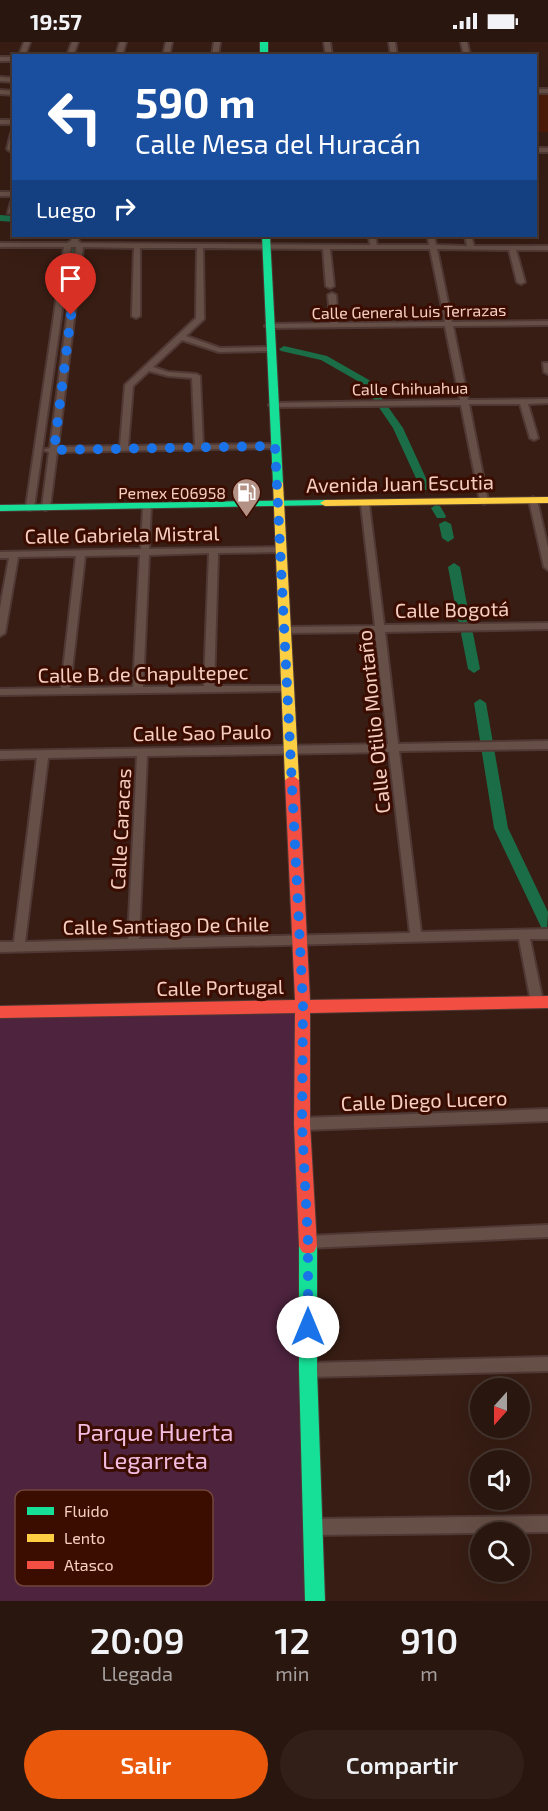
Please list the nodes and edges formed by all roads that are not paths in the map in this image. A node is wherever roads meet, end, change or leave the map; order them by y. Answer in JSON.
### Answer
{"nodes":[{"id":1,"x":0,"y":149,"type":"edge"},
{"id":2,"x":12,"y":149,"type":"edge"},
{"id":3,"x":12,"y":207,"type":"edge"},
{"id":4,"x":10,"y":212,"type":"dead end"},
{"id":5,"x":372,"y":237,"type":"edge"},
{"id":6,"x":431,"y":237,"type":"edge"},
{"id":7,"x":468,"y":237,"type":"edge"},
{"id":8,"x":75,"y":242,"type":"edge"},
{"id":9,"x":266,"y":242,"type":"edge"},
{"id":10,"x":0,"y":245,"type":"edge"},
{"id":11,"x":137,"y":246,"type":"junction"},
{"id":12,"x":201,"y":247,"type":"junction"},
{"id":13,"x":432,"y":247,"type":"junction"},
{"id":14,"x":326,"y":248,"type":"junction"},
{"id":15,"x":374,"y":248,"type":"junction"},
{"id":16,"x":471,"y":248,"type":"junction"},
{"id":17,"x":512,"y":248,"type":"junction"},
{"id":18,"x":548,"y":248,"type":"edge"},
{"id":19,"x":521,"y":282,"type":"dead end"},
{"id":20,"x":330,"y":286,"type":"dead end"},
{"id":21,"x":332,"y":296,"type":"dead end"},
{"id":22,"x":57,"y":315,"type":"junction"},
{"id":23,"x":71,"y":315,"type":"junction"},
{"id":24,"x":136,"y":316,"type":"dead end"},
{"id":25,"x":548,"y":323,"type":"edge"},
{"id":26,"x":450,"y":324,"type":"junction"},
{"id":27,"x":335,"y":325,"type":"junction"},
{"id":28,"x":269,"y":326,"type":"junction"},
{"id":29,"x":182,"y":338,"type":"junction"},
{"id":30,"x":270,"y":350,"type":"junction"},
{"id":31,"x":147,"y":368,"type":"junction"},
{"id":32,"x":49,"y":370,"type":"junction"},
{"id":33,"x":64,"y":370,"type":"junction"},
{"id":34,"x":523,"y":401,"type":"junction"},
{"id":35,"x":548,"y":401,"type":"edge"},
{"id":36,"x":466,"y":402,"type":"junction"},
{"id":37,"x":273,"y":405,"type":"junction"},
{"id":38,"x":534,"y":438,"type":"dead end"},
{"id":39,"x":275,"y":446,"type":"junction"},
{"id":40,"x":199,"y":447,"type":"junction"},
{"id":41,"x":124,"y":449,"type":"junction"},
{"id":42,"x":37,"y":450,"type":"junction"},
{"id":43,"x":54,"y":450,"type":"junction"},
{"id":44,"x":548,"y":490,"type":"edge"},
{"id":45,"x":483,"y":496,"type":"junction"},
{"id":46,"x":424,"y":497,"type":"junction"},
{"id":47,"x":0,"y":498,"type":"edge"},
{"id":48,"x":279,"y":500,"type":"junction"},
{"id":49,"x":533,"y":500,"type":"junction"},
{"id":50,"x":548,"y":500,"type":"edge"},
{"id":51,"x":30,"y":502,"type":"junction"},
{"id":52,"x":47,"y":502,"type":"junction"},
{"id":53,"x":365,"y":504,"type":"junction"},
{"id":54,"x":147,"y":507,"type":"junction"},
{"id":55,"x":0,"y":508,"type":"edge"},
{"id":56,"x":281,"y":549,"type":"junction"},
{"id":57,"x":214,"y":550,"type":"junction"},
{"id":58,"x":146,"y":551,"type":"junction"},
{"id":59,"x":81,"y":553,"type":"junction"},
{"id":60,"x":0,"y":555,"type":"edge"},
{"id":61,"x":14,"y":555,"type":"junction"},
{"id":62,"x":548,"y":567,"type":"edge"},
{"id":63,"x":2,"y":611,"type":"edge"},
{"id":64,"x":548,"y":626,"type":"edge"},
{"id":65,"x":381,"y":628,"type":"junction"},
{"id":66,"x":284,"y":630,"type":"junction"},
{"id":67,"x":0,"y":633,"type":"edge"},
{"id":68,"x":287,"y":689,"type":"junction"},
{"id":69,"x":209,"y":690,"type":"junction"},
{"id":70,"x":65,"y":691,"type":"junction"},
{"id":71,"x":138,"y":691,"type":"junction"},
{"id":72,"x":0,"y":692,"type":"edge"},
{"id":73,"x":548,"y":745,"type":"edge"},
{"id":74,"x":290,"y":748,"type":"junction"},
{"id":75,"x":395,"y":748,"type":"junction"},
{"id":76,"x":142,"y":752,"type":"junction"},
{"id":77,"x":43,"y":754,"type":"junction"},
{"id":78,"x":0,"y":755,"type":"edge"},
{"id":79,"x":548,"y":934,"type":"edge"},
{"id":80,"x":524,"y":935,"type":"junction"},
{"id":81,"x":416,"y":937,"type":"junction"},
{"id":82,"x":300,"y":940,"type":"junction"},
{"id":83,"x":133,"y":944,"type":"junction"},
{"id":84,"x":0,"y":947,"type":"edge"},
{"id":85,"x":20,"y":947,"type":"junction"},
{"id":86,"x":542,"y":1002,"type":"edge"},
{"id":87,"x":303,"y":1005,"type":"junction"},
{"id":88,"x":0,"y":1012,"type":"edge"},
{"id":89,"x":548,"y":1115,"type":"edge"},
{"id":90,"x":302,"y":1124,"type":"junction"},
{"id":91,"x":548,"y":1231,"type":"edge"},
{"id":92,"x":308,"y":1242,"type":"junction"},
{"id":93,"x":548,"y":1364,"type":"edge"},
{"id":94,"x":308,"y":1370,"type":"junction"},
{"id":95,"x":548,"y":1524,"type":"edge"},
{"id":96,"x":313,"y":1527,"type":"junction"},
{"id":97,"x":315,"y":1601,"type":"edge"}],
"edges":[{"from":1,"to":2,"type":"street"},
{"from":3,"to":4,"type":"street"},
{"from":5,"to":15,"type":"street"},
{"from":6,"to":13,"type":"street"},
{"from":7,"to":16,"type":"street"},
{"from":8,"to":10,"type":"street"},
{"from":8,"to":11,"type":"street"},
{"from":8,"to":22,"type":"street"},
{"from":8,"to":23,"type":"street"},
{"from":9,"to":12,"type":"street"},
{"from":9,"to":14,"type":"street"},
{"from":9,"to":28,"type":"main road"},
{"from":11,"to":12,"type":"street"},
{"from":11,"to":24,"type":"street"},
{"from":12,"to":29,"type":"street"},
{"from":13,"to":15,"type":"street"},
{"from":13,"to":16,"type":"street"},
{"from":13,"to":26,"type":"street"},
{"from":14,"to":15,"type":"street"},
{"from":14,"to":20,"type":"street"},
{"from":16,"to":17,"type":"street"},
{"from":17,"to":18,"type":"street"},
{"from":17,"to":19,"type":"street"},
{"from":21,"to":27,"type":"street"},
{"from":22,"to":23,"type":"street"},
{"from":22,"to":32,"type":"street"},
{"from":23,"to":33,"type":"street"},
{"from":25,"to":26,"type":"street","name":"Calle General Luis Terrazas"},
{"from":26,"to":27,"type":"street","name":"Calle General Luis Terrazas"},
{"from":26,"to":36,"type":"street"},
{"from":27,"to":28,"type":"street","name":"Calle General Luis Terrazas"},
{"from":28,"to":30,"type":"main road"},
{"from":29,"to":30,"type":"street"},
{"from":29,"to":31,"type":"street"},
{"from":30,"to":37,"type":"main road"},
{"from":31,"to":40,"type":"street"},
{"from":31,"to":41,"type":"street"},
{"from":32,"to":33,"type":"street"},
{"from":32,"to":42,"type":"street"},
{"from":33,"to":43,"type":"street"},
{"from":34,"to":35,"type":"street","name":"Calle Chihuahua"},
{"from":34,"to":36,"type":"street","name":"Calle Chihuahua"},
{"from":34,"to":38,"type":"street"},
{"from":36,"to":37,"type":"street","name":"Calle Chihuahua"},
{"from":36,"to":45,"type":"street"},
{"from":37,"to":39,"type":"main road"},
{"from":39,"to":40,"type":"street"},
{"from":39,"to":48,"type":"main road"},
{"from":40,"to":41,"type":"street"},
{"from":41,"to":43,"type":"street"},
{"from":42,"to":43,"type":"street"},
{"from":42,"to":51,"type":"street"},
{"from":43,"to":52,"type":"street"},
{"from":44,"to":45,"type":"main road","name":"Avenida Juan Escutia"},
{"from":45,"to":46,"type":"main road","name":"Avenida Juan Escutia"},
{"from":45,"to":49,"type":"main road","name":"Avenida Juan Escutia"},
{"from":46,"to":48,"type":"main road","name":"Avenida Juan Escutia"},
{"from":46,"to":53,"type":"main road","name":"Avenida Juan Escutia"},
{"from":47,"to":51,"type":"main road","name":"Avenida Juan Escutia"},
{"from":48,"to":52,"type":"main road","name":"Avenida Juan Escutia"},
{"from":48,"to":53,"type":"main road","name":"Avenida Juan Escutia"},
{"from":48,"to":54,"type":"main road","name":"Avenida Juan Escutia"},
{"from":48,"to":56,"type":"main road"},
{"from":49,"to":50,"type":"main road","name":"Avenida Juan Escutia"},
{"from":49,"to":62,"type":"street"},
{"from":51,"to":52,"type":"main road","name":"Avenida Juan Escutia"},
{"from":51,"to":55,"type":"main road","name":"Avenida Juan Escutia"},
{"from":52,"to":54,"type":"main road","name":"Avenida Juan Escutia"},
{"from":53,"to":65,"type":"street","name":"Calle Otilio Montaño"},
{"from":54,"to":58,"type":"street"},
{"from":56,"to":57,"type":"street","name":"Calle Gabriela Mistral"},
{"from":56,"to":66,"type":"main road"},
{"from":57,"to":58,"type":"street","name":"Calle Gabriela Mistral"},
{"from":57,"to":69,"type":"street"},
{"from":58,"to":59,"type":"street","name":"Calle Gabriela Mistral"},
{"from":58,"to":71,"type":"street"},
{"from":59,"to":61,"type":"street","name":"Calle Gabriela Mistral"},
{"from":59,"to":70,"type":"street"},
{"from":60,"to":61,"type":"street","name":"Calle Gabriela Mistral"},
{"from":61,"to":63,"type":"street"},
{"from":63,"to":67,"type":"street"},
{"from":64,"to":65,"type":"street","name":"Calle Bogotá"},
{"from":65,"to":66,"type":"street","name":"Calle Bogotá"},
{"from":65,"to":75,"type":"street","name":"Calle Otilio Montaño"},
{"from":66,"to":68,"type":"main road"},
{"from":68,"to":69,"type":"street","name":"Calle B. de Chapultepec"},
{"from":68,"to":74,"type":"main road"},
{"from":69,"to":71,"type":"street","name":"Calle B. de Chapultepec"},
{"from":70,"to":71,"type":"street","name":"Calle B. de Chapultepec"},
{"from":70,"to":72,"type":"street","name":"Calle B. de Chapultepec"},
{"from":73,"to":75,"type":"street","name":"Calle Sao Paulo"},
{"from":74,"to":75,"type":"street","name":"Calle Sao Paulo"},
{"from":74,"to":76,"type":"street","name":"Calle Sao Paulo"},
{"from":74,"to":82,"type":"main road"},
{"from":75,"to":81,"type":"street","name":"Calle Otilio Montaño"},
{"from":76,"to":77,"type":"street","name":"Calle Sao Paulo"},
{"from":76,"to":83,"type":"street","name":"Calle Caracas"},
{"from":77,"to":78,"type":"street","name":"Calle Sao Paulo"},
{"from":77,"to":85,"type":"street"},
{"from":79,"to":80,"type":"street","name":"Calle Santiago De Chile"},
{"from":80,"to":81,"type":"street","name":"Calle Santiago De Chile"},
{"from":80,"to":86,"type":"street"},
{"from":81,"to":82,"type":"street","name":"Calle Santiago De Chile"},
{"from":82,"to":83,"type":"street","name":"Calle Santiago De Chile"},
{"from":82,"to":87,"type":"main road"},
{"from":83,"to":85,"type":"street","name":"Calle Santiago De Chile"},
{"from":84,"to":85,"type":"street","name":"Calle Santiago De Chile"},
{"from":86,"to":87,"type":"main road","name":"Calle Portugal"},
{"from":87,"to":88,"type":"main road","name":"Calle Portugal"},
{"from":87,"to":90,"type":"main road"},
{"from":89,"to":90,"type":"street","name":"Calle Diego Lucero"},
{"from":90,"to":92,"type":"main road"},
{"from":91,"to":92,"type":"street"},
{"from":92,"to":94,"type":"main road"},
{"from":93,"to":94,"type":"street"},
{"from":94,"to":96,"type":"main road"},
{"from":95,"to":96,"type":"street"},
{"from":96,"to":97,"type":"main road"}]}
